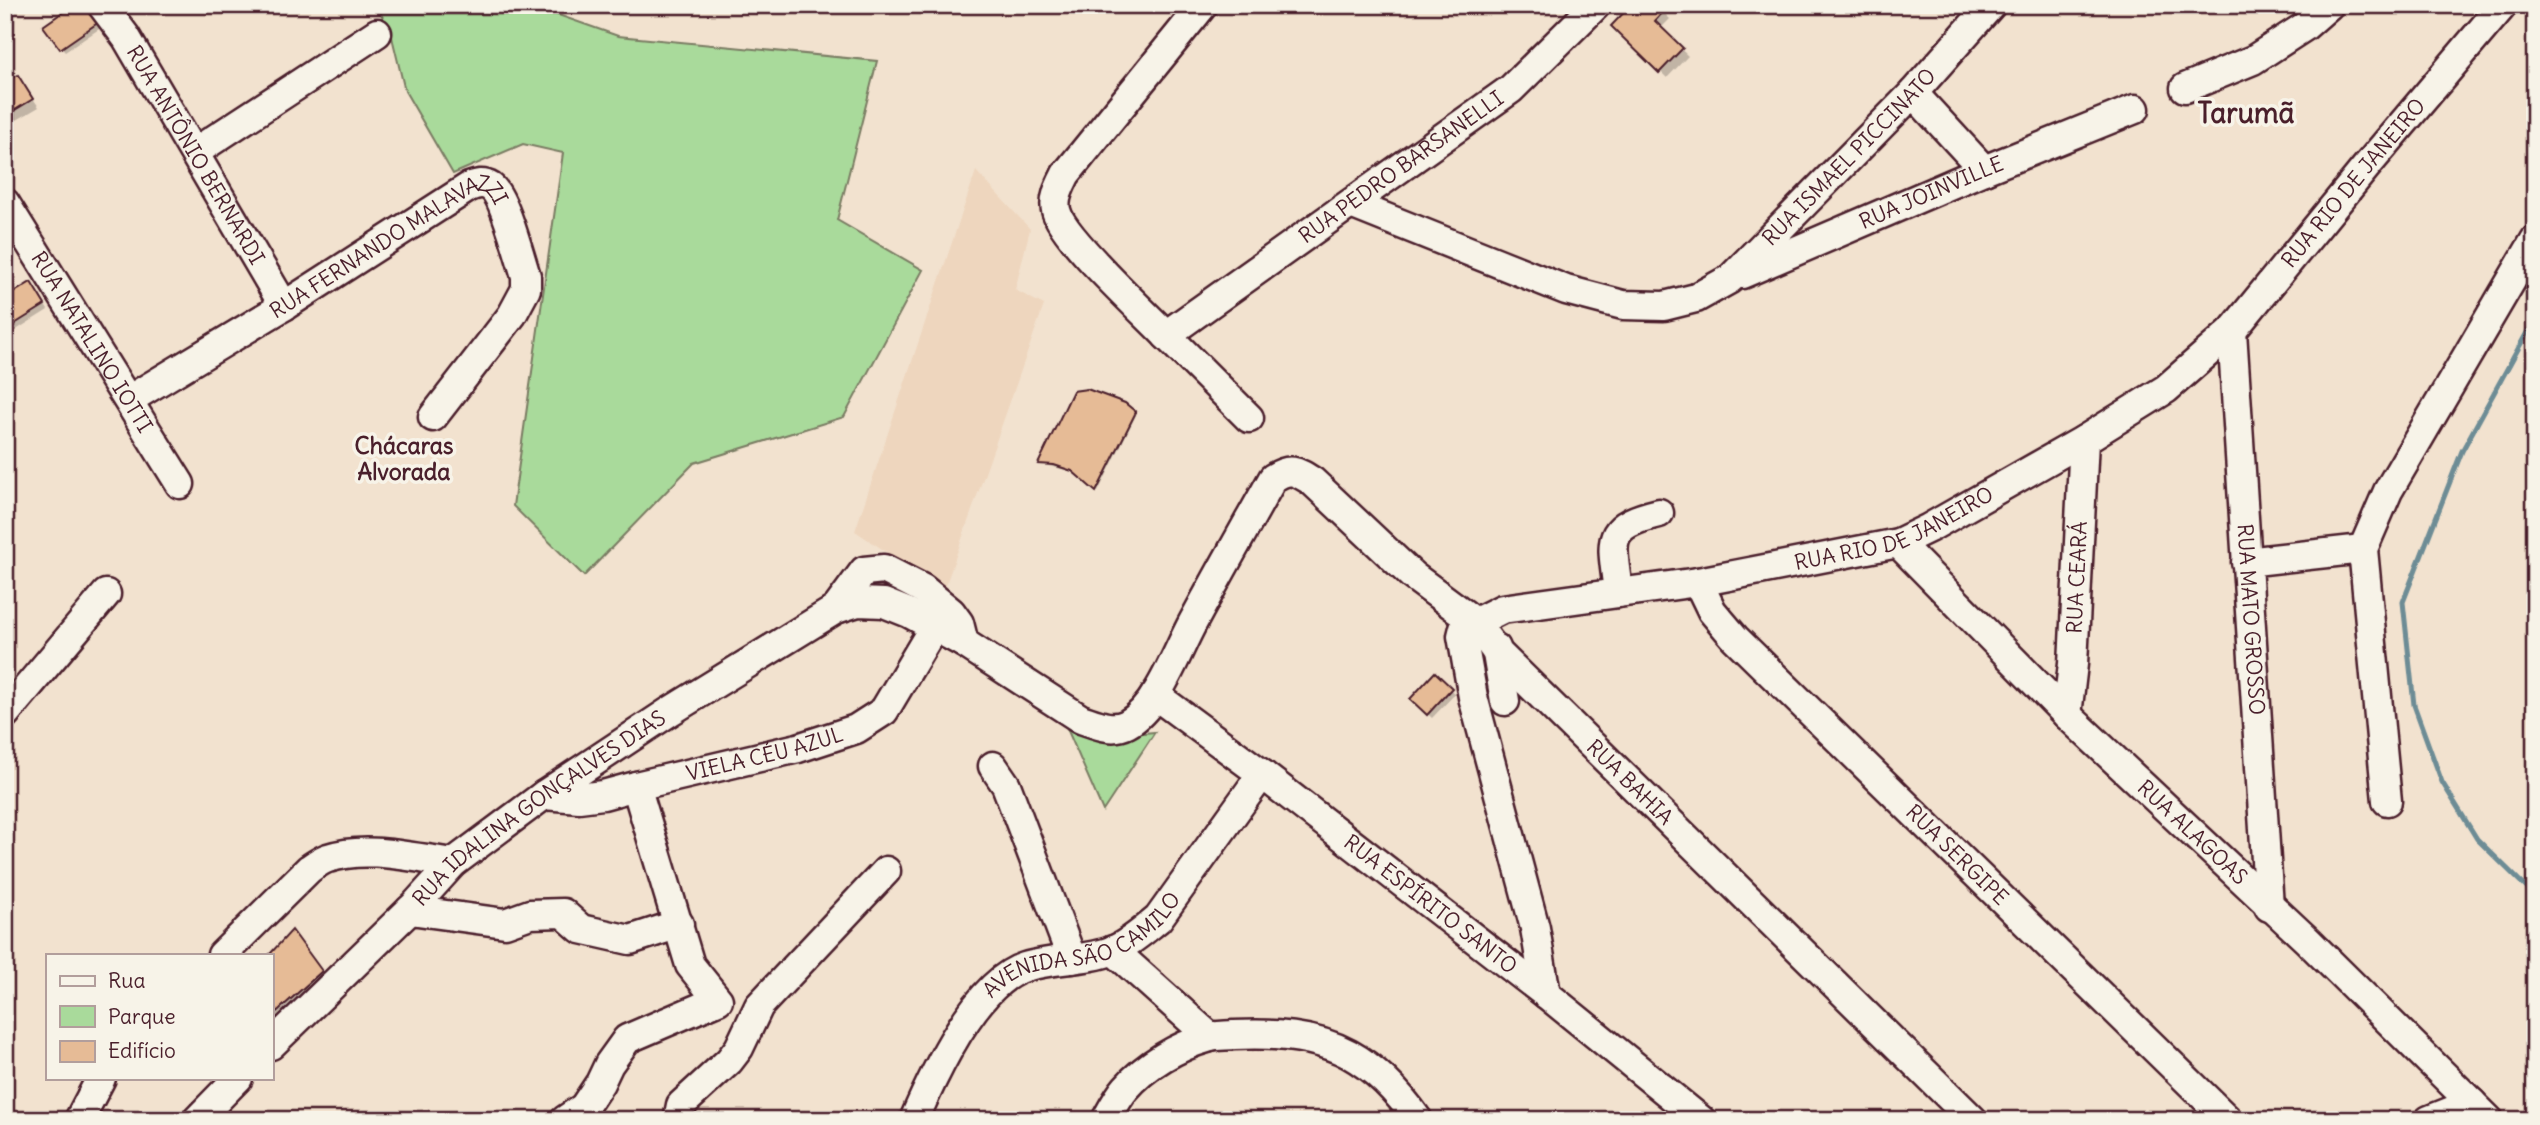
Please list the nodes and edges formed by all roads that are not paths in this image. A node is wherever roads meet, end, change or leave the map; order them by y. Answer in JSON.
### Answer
{"nodes":[{"id":1,"x":102,"y":5,"type":"edge"},
{"id":2,"x":1203,"y":5,"type":"edge"},
{"id":3,"x":1596,"y":5,"type":"edge"},
{"id":4,"x":1991,"y":5,"type":"edge"},
{"id":5,"x":2329,"y":5,"type":"edge"},
{"id":6,"x":2502,"y":5,"type":"edge"},
{"id":7,"x":377,"y":33,"type":"dead end"},
{"id":8,"x":2185,"y":88,"type":"dead end"},
{"id":9,"x":1913,"y":93,"type":"junction"},
{"id":10,"x":2135,"y":109,"type":"dead end"},
{"id":11,"x":195,"y":152,"type":"junction"},
{"id":12,"x":1984,"y":170,"type":"junction"},
{"id":13,"x":5,"y":203,"type":"edge"},
{"id":14,"x":1351,"y":204,"type":"junction"},
{"id":15,"x":2535,"y":240,"type":"edge"},
{"id":16,"x":1730,"y":279,"type":"junction"},
{"id":17,"x":284,"y":306,"type":"junction"},
{"id":18,"x":2232,"y":331,"type":"junction"},
{"id":19,"x":1166,"y":335,"type":"junction"},
{"id":20,"x":130,"y":399,"type":"junction"},
{"id":21,"x":433,"y":417,"type":"dead end"},
{"id":22,"x":1249,"y":418,"type":"dead end"},
{"id":23,"x":2084,"y":440,"type":"junction"},
{"id":24,"x":180,"y":484,"type":"dead end"},
{"id":25,"x":1659,"y":513,"type":"dead end"},
{"id":26,"x":1898,"y":543,"type":"junction"},
{"id":27,"x":2363,"y":549,"type":"junction"},
{"id":28,"x":2246,"y":562,"type":"junction"},
{"id":29,"x":1698,"y":582,"type":"junction"},
{"id":30,"x":1618,"y":593,"type":"junction"},
{"id":31,"x":106,"y":594,"type":"dead end"},
{"id":32,"x":1512,"y":607,"type":"junction"},
{"id":33,"x":836,"y":610,"type":"junction"},
{"id":34,"x":1475,"y":622,"type":"junction"},
{"id":35,"x":934,"y":627,"type":"junction"},
{"id":36,"x":964,"y":643,"type":"junction"},
{"id":37,"x":1495,"y":650,"type":"junction"},
{"id":38,"x":1155,"y":695,"type":"junction"},
{"id":39,"x":1473,"y":697,"type":"junction"},
{"id":40,"x":1505,"y":701,"type":"junction"},
{"id":41,"x":1551,"y":705,"type":"junction"},
{"id":42,"x":5,"y":714,"type":"edge"},
{"id":43,"x":2067,"y":715,"type":"junction"},
{"id":44,"x":993,"y":766,"type":"dead end"},
{"id":45,"x":1262,"y":774,"type":"junction"},
{"id":46,"x":636,"y":786,"type":"junction"},
{"id":47,"x":544,"y":795,"type":"junction"},
{"id":48,"x":2387,"y":801,"type":"dead end"},
{"id":49,"x":453,"y":863,"type":"junction"},
{"id":50,"x":886,"y":871,"type":"dead end"},
{"id":51,"x":2269,"y":907,"type":"junction"},
{"id":52,"x":410,"y":909,"type":"junction"},
{"id":53,"x":679,"y":924,"type":"junction"},
{"id":54,"x":1113,"y":950,"type":"junction"},
{"id":55,"x":223,"y":954,"type":"edge"},
{"id":56,"x":1072,"y":959,"type":"junction"},
{"id":57,"x":1546,"y":994,"type":"junction"},
{"id":58,"x":1210,"y":1037,"type":"junction"},
{"id":59,"x":273,"y":1043,"type":"edge"},
{"id":60,"x":101,"y":1080,"type":"edge"},
{"id":61,"x":236,"y":1080,"type":"edge"},
{"id":62,"x":2480,"y":1112,"type":"edge"},
{"id":63,"x":573,"y":1118,"type":"edge"},
{"id":64,"x":79,"y":1120,"type":"edge"},
{"id":65,"x":197,"y":1120,"type":"edge"},
{"id":66,"x":678,"y":1120,"type":"edge"},
{"id":67,"x":914,"y":1120,"type":"edge"},
{"id":68,"x":1106,"y":1120,"type":"edge"},
{"id":69,"x":1418,"y":1120,"type":"edge"},
{"id":70,"x":1701,"y":1120,"type":"edge"},
{"id":71,"x":1973,"y":1120,"type":"edge"},
{"id":72,"x":2228,"y":1120,"type":"edge"},
{"id":73,"x":2429,"y":1120,"type":"edge"}],
"edges":[{"from":1,"to":11,"type":"street","name":"RUA ANTÔNIO BERNARDI"},
{"from":2,"to":19,"type":"street"},
{"from":3,"to":14,"type":"street","name":"RUA PEDRO BARSANELLI"},
{"from":4,"to":9,"type":"street","name":"RUA ISMAEL PICCINATO"},
{"from":5,"to":8,"type":"street"},
{"from":6,"to":18,"type":"street","name":"RUA RIO DE JANEIRO"},
{"from":7,"to":11,"type":"street"},
{"from":9,"to":12,"type":"street"},
{"from":9,"to":16,"type":"street","name":"RUA ISMAEL PICCINATO"},
{"from":10,"to":12,"type":"street","name":"RUA JOINVILLE"},
{"from":11,"to":17,"type":"street","name":"RUA ANTÔNIO BERNARDI"},
{"from":12,"to":16,"type":"street","name":"RUA JOINVILLE"},
{"from":13,"to":20,"type":"street","name":"RUA NATALINO IOTTI"},
{"from":14,"to":16,"type":"street","name":"RUA ISMAEL PICCINATO"},
{"from":14,"to":19,"type":"street","name":"RUA PEDRO BARSANELLI"},
{"from":15,"to":27,"type":"street"},
{"from":17,"to":20,"type":"street","name":"RUA FERNANDO MALAVAZZI"},
{"from":17,"to":21,"type":"street","name":"RUA FERNANDO MALAVAZZI"},
{"from":18,"to":23,"type":"street","name":"RUA RIO DE JANEIRO"},
{"from":18,"to":28,"type":"street","name":"RUA MATO GROSSO"},
{"from":19,"to":22,"type":"street"},
{"from":20,"to":24,"type":"street","name":"RUA NATALINO IOTTI"},
{"from":23,"to":26,"type":"street","name":"RUA RIO DE JANEIRO"},
{"from":23,"to":43,"type":"street","name":"RUA CEARÁ"},
{"from":25,"to":30,"type":"street"},
{"from":26,"to":29,"type":"street","name":"RUA RIO DE JANEIRO"},
{"from":26,"to":43,"type":"street","name":"RUA ALAGOAS"},
{"from":27,"to":28,"type":"street"},
{"from":27,"to":48,"type":"street"},
{"from":28,"to":51,"type":"street","name":"RUA MATO GROSSO"},
{"from":29,"to":30,"type":"street","name":"RUA RIO DE JANEIRO"},
{"from":29,"to":72,"type":"street","name":"RUA SERGIPE"},
{"from":30,"to":32,"type":"street","name":"RUA RIO DE JANEIRO"},
{"from":31,"to":42,"type":"street"},
{"from":32,"to":34,"type":"street","name":"RUA RIO DE JANEIRO"},
{"from":32,"to":37,"type":"street"},
{"from":33,"to":35,"type":"street","name":"RUA IDALINA GONÇALVES DIAS"},
{"from":33,"to":36,"type":"street","name":"RUA IDALINA GONÇALVES DIAS"},
{"from":33,"to":47,"type":"street","name":"RUA IDALINA GONÇALVES DIAS"},
{"from":34,"to":37,"type":"street","name":"RUA BAHIA"},
{"from":34,"to":38,"type":"street","name":"RUA BAHIA"},
{"from":34,"to":39,"type":"street"},
{"from":35,"to":36,"type":"street","name":"RUA IDALINA GONÇALVES DIAS"},
{"from":35,"to":46,"type":"street","name":"VIELA CÉU AZUL"},
{"from":36,"to":38,"type":"street"},
{"from":37,"to":40,"type":"street"},
{"from":37,"to":41,"type":"street","name":"RUA BAHIA"},
{"from":38,"to":45,"type":"street","name":"RUA ESPÍRITO SANTO"},
{"from":39,"to":40,"type":"street"},
{"from":39,"to":57,"type":"street"},
{"from":40,"to":41,"type":"street"},
{"from":41,"to":71,"type":"street","name":"RUA BAHIA"},
{"from":43,"to":51,"type":"street","name":"RUA ALAGOAS"},
{"from":44,"to":56,"type":"street"},
{"from":45,"to":54,"type":"street","name":"AVENIDA SÃO CAMILO"},
{"from":45,"to":57,"type":"street","name":"RUA ESPÍRITO SANTO"},
{"from":46,"to":47,"type":"street","name":"VIELA CÉU AZUL"},
{"from":46,"to":53,"type":"street"},
{"from":47,"to":49,"type":"street","name":"RUA IDALINA GONÇALVES DIAS"},
{"from":49,"to":52,"type":"street","name":"RUA IDALINA GONÇALVES DIAS"},
{"from":49,"to":55,"type":"street"},
{"from":50,"to":66,"type":"street"},
{"from":51,"to":62,"type":"street","name":"RUA ALAGOAS"},
{"from":52,"to":53,"type":"street"},
{"from":52,"to":59,"type":"street","name":"RUA IDALINA GONÇALVES DIAS"},
{"from":53,"to":63,"type":"street"},
{"from":54,"to":56,"type":"street","name":"AVENIDA SÃO CAMILO"},
{"from":54,"to":58,"type":"street"},
{"from":56,"to":67,"type":"street","name":"AVENIDA SÃO CAMILO"},
{"from":57,"to":70,"type":"street","name":"RUA ESPÍRITO SANTO"},
{"from":58,"to":68,"type":"street"},
{"from":58,"to":69,"type":"street"},
{"from":60,"to":64,"type":"street"},
{"from":61,"to":65,"type":"street"},
{"from":62,"to":73,"type":"street"}]}
